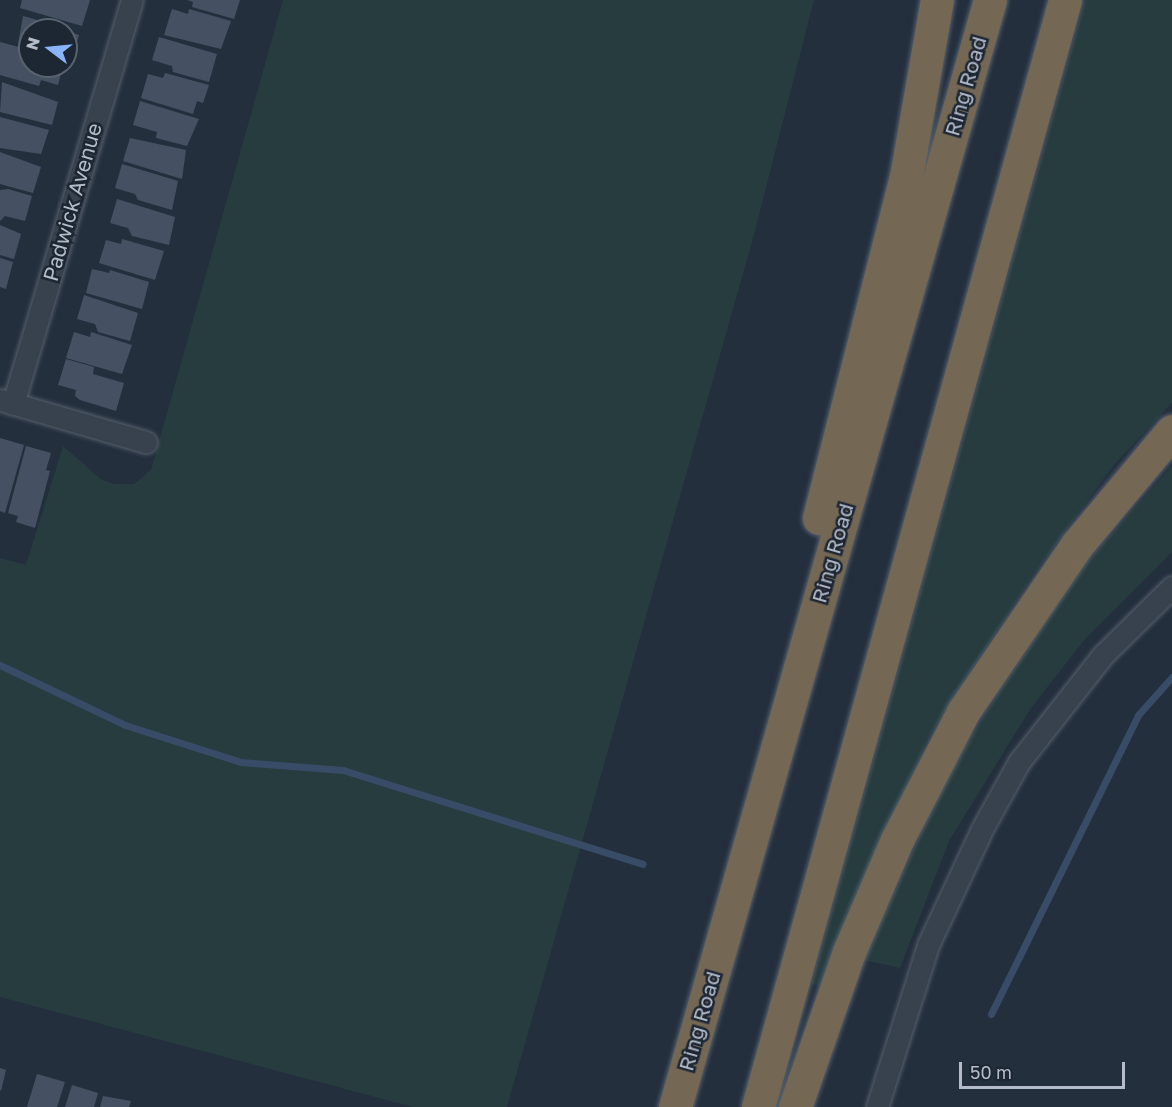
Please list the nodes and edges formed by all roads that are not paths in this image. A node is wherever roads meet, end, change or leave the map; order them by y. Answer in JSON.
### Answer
{"nodes":[{"id":1,"x":132,"y":0,"type":"edge"},
{"id":2,"x":937,"y":0,"type":"edge"},
{"id":3,"x":990,"y":0,"type":"edge"},
{"id":4,"x":1065,"y":0,"type":"edge"},
{"id":5,"x":7,"y":402,"type":"edge"},
{"id":6,"x":1172,"y":431,"type":"edge"},
{"id":7,"x":146,"y":442,"type":"dead end"},
{"id":8,"x":1172,"y":587,"type":"edge"},
{"id":9,"x":663,"y":1107,"type":"edge"},
{"id":10,"x":675,"y":1107,"type":"edge"},
{"id":11,"x":758,"y":1107,"type":"edge"},
{"id":12,"x":795,"y":1107,"type":"edge"},
{"id":13,"x":878,"y":1107,"type":"edge"}],
"edges":[{"from":1,"to":5,"type":"street","name":"Padwick Avenue"},
{"from":2,"to":9,"type":"highway"},
{"from":3,"to":10,"type":"highway","name":"Ring Road"},
{"from":4,"to":11,"type":"highway"},
{"from":5,"to":7,"type":"street"},
{"from":6,"to":12,"type":"highway"},
{"from":8,"to":13,"type":"street"}]}
